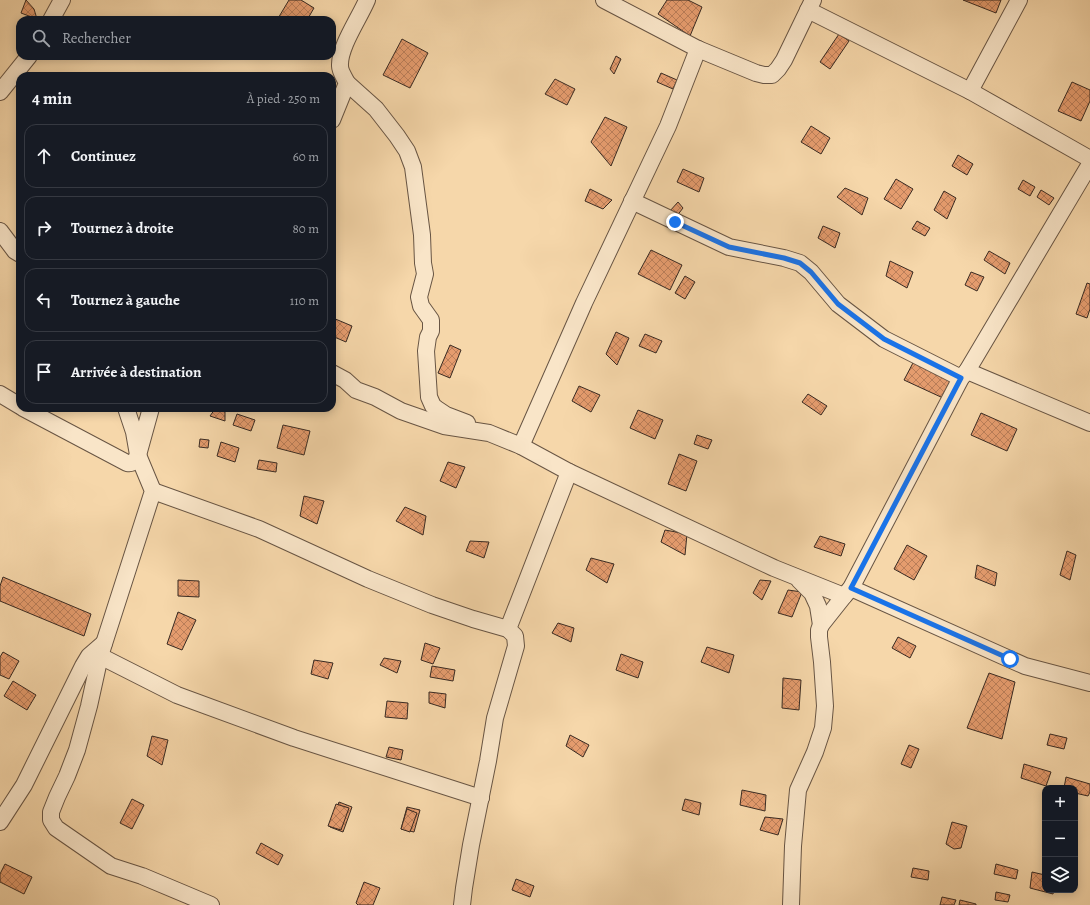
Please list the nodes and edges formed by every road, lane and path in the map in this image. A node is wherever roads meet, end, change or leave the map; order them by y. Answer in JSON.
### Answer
{"nodes":[{"id":1,"x":62,"y":0,"type":"edge"},
{"id":2,"x":367,"y":0,"type":"edge"},
{"id":3,"x":604,"y":0,"type":"edge"},
{"id":4,"x":1019,"y":0,"type":"edge"},
{"id":5,"x":811,"y":5,"type":"edge"},
{"id":6,"x":53,"y":16,"type":"edge"},
{"id":7,"x":698,"y":49,"type":"junction"},
{"id":8,"x":26,"y":60,"type":"edge"},
{"id":9,"x":16,"y":72,"type":"edge"},
{"id":10,"x":16,"y":72,"type":"edge"},
{"id":11,"x":347,"y":84,"type":"junction"},
{"id":12,"x":970,"y":91,"type":"junction"},
{"id":13,"x":0,"y":92,"type":"edge"},
{"id":14,"x":336,"y":110,"type":"edge"},
{"id":15,"x":1090,"y":160,"type":"edge"},
{"id":16,"x":1090,"y":164,"type":"edge"},
{"id":17,"x":632,"y":201,"type":"junction"},
{"id":18,"x":0,"y":231,"type":"edge"},
{"id":19,"x":0,"y":244,"type":"edge"},
{"id":20,"x":16,"y":251,"type":"edge"},
{"id":21,"x":16,"y":252,"type":"edge"},
{"id":22,"x":964,"y":374,"type":"junction"},
{"id":23,"x":336,"y":375,"type":"edge"},
{"id":24,"x":0,"y":394,"type":"edge"},
{"id":25,"x":16,"y":404,"type":"edge"},
{"id":26,"x":31,"y":412,"type":"edge"},
{"id":27,"x":127,"y":412,"type":"edge"},
{"id":28,"x":151,"y":412,"type":"edge"},
{"id":29,"x":1090,"y":423,"type":"edge"},
{"id":30,"x":489,"y":434,"type":"junction"},
{"id":31,"x":521,"y":446,"type":"junction"},
{"id":32,"x":138,"y":455,"type":"junction"},
{"id":33,"x":569,"y":472,"type":"junction"},
{"id":34,"x":153,"y":491,"type":"junction"},
{"id":35,"x":796,"y":576,"type":"junction"},
{"id":36,"x":847,"y":592,"type":"junction"},
{"id":37,"x":821,"y":625,"type":"junction"},
{"id":38,"x":508,"y":629,"type":"junction"},
{"id":39,"x":102,"y":649,"type":"junction"},
{"id":40,"x":1090,"y":683,"type":"edge"},
{"id":41,"x":481,"y":798,"type":"junction"},
{"id":42,"x":6,"y":803,"type":"edge"},
{"id":43,"x":0,"y":822,"type":"edge"},
{"id":44,"x":211,"y":905,"type":"edge"},
{"id":45,"x":462,"y":905,"type":"edge"},
{"id":46,"x":791,"y":905,"type":"edge"}],
"edges":[{"from":1,"to":6,"type":"street"},
{"from":2,"to":11,"type":"street"},
{"from":3,"to":7,"type":"street"},
{"from":4,"to":12,"type":"street"},
{"from":5,"to":7,"type":"street"},
{"from":5,"to":12,"type":"street"},
{"from":7,"to":17,"type":"street"},
{"from":8,"to":10,"type":"street"},
{"from":9,"to":13,"type":"street"},
{"from":11,"to":14,"type":"street"},
{"from":11,"to":30,"type":"street"},
{"from":12,"to":15,"type":"street"},
{"from":16,"to":22,"type":"street"},
{"from":17,"to":22,"type":"street"},
{"from":17,"to":31,"type":"street"},
{"from":18,"to":20,"type":"street"},
{"from":19,"to":21,"type":"street"},
{"from":22,"to":29,"type":"street"},
{"from":22,"to":36,"type":"street"},
{"from":23,"to":30,"type":"street"},
{"from":24,"to":25,"type":"street"},
{"from":26,"to":32,"type":"street"},
{"from":27,"to":32,"type":"street"},
{"from":28,"to":32,"type":"street"},
{"from":30,"to":31,"type":"street"},
{"from":31,"to":33,"type":"street"},
{"from":32,"to":34,"type":"street"},
{"from":33,"to":35,"type":"street"},
{"from":33,"to":38,"type":"street"},
{"from":34,"to":38,"type":"street"},
{"from":34,"to":39,"type":"street"},
{"from":35,"to":36,"type":"street"},
{"from":35,"to":37,"type":"street"},
{"from":36,"to":37,"type":"street"},
{"from":36,"to":40,"type":"street"},
{"from":37,"to":46,"type":"street"},
{"from":38,"to":41,"type":"street"},
{"from":39,"to":41,"type":"street"},
{"from":39,"to":42,"type":"street"},
{"from":39,"to":44,"type":"street"},
{"from":41,"to":45,"type":"street"},
{"from":42,"to":43,"type":"street"}]}
